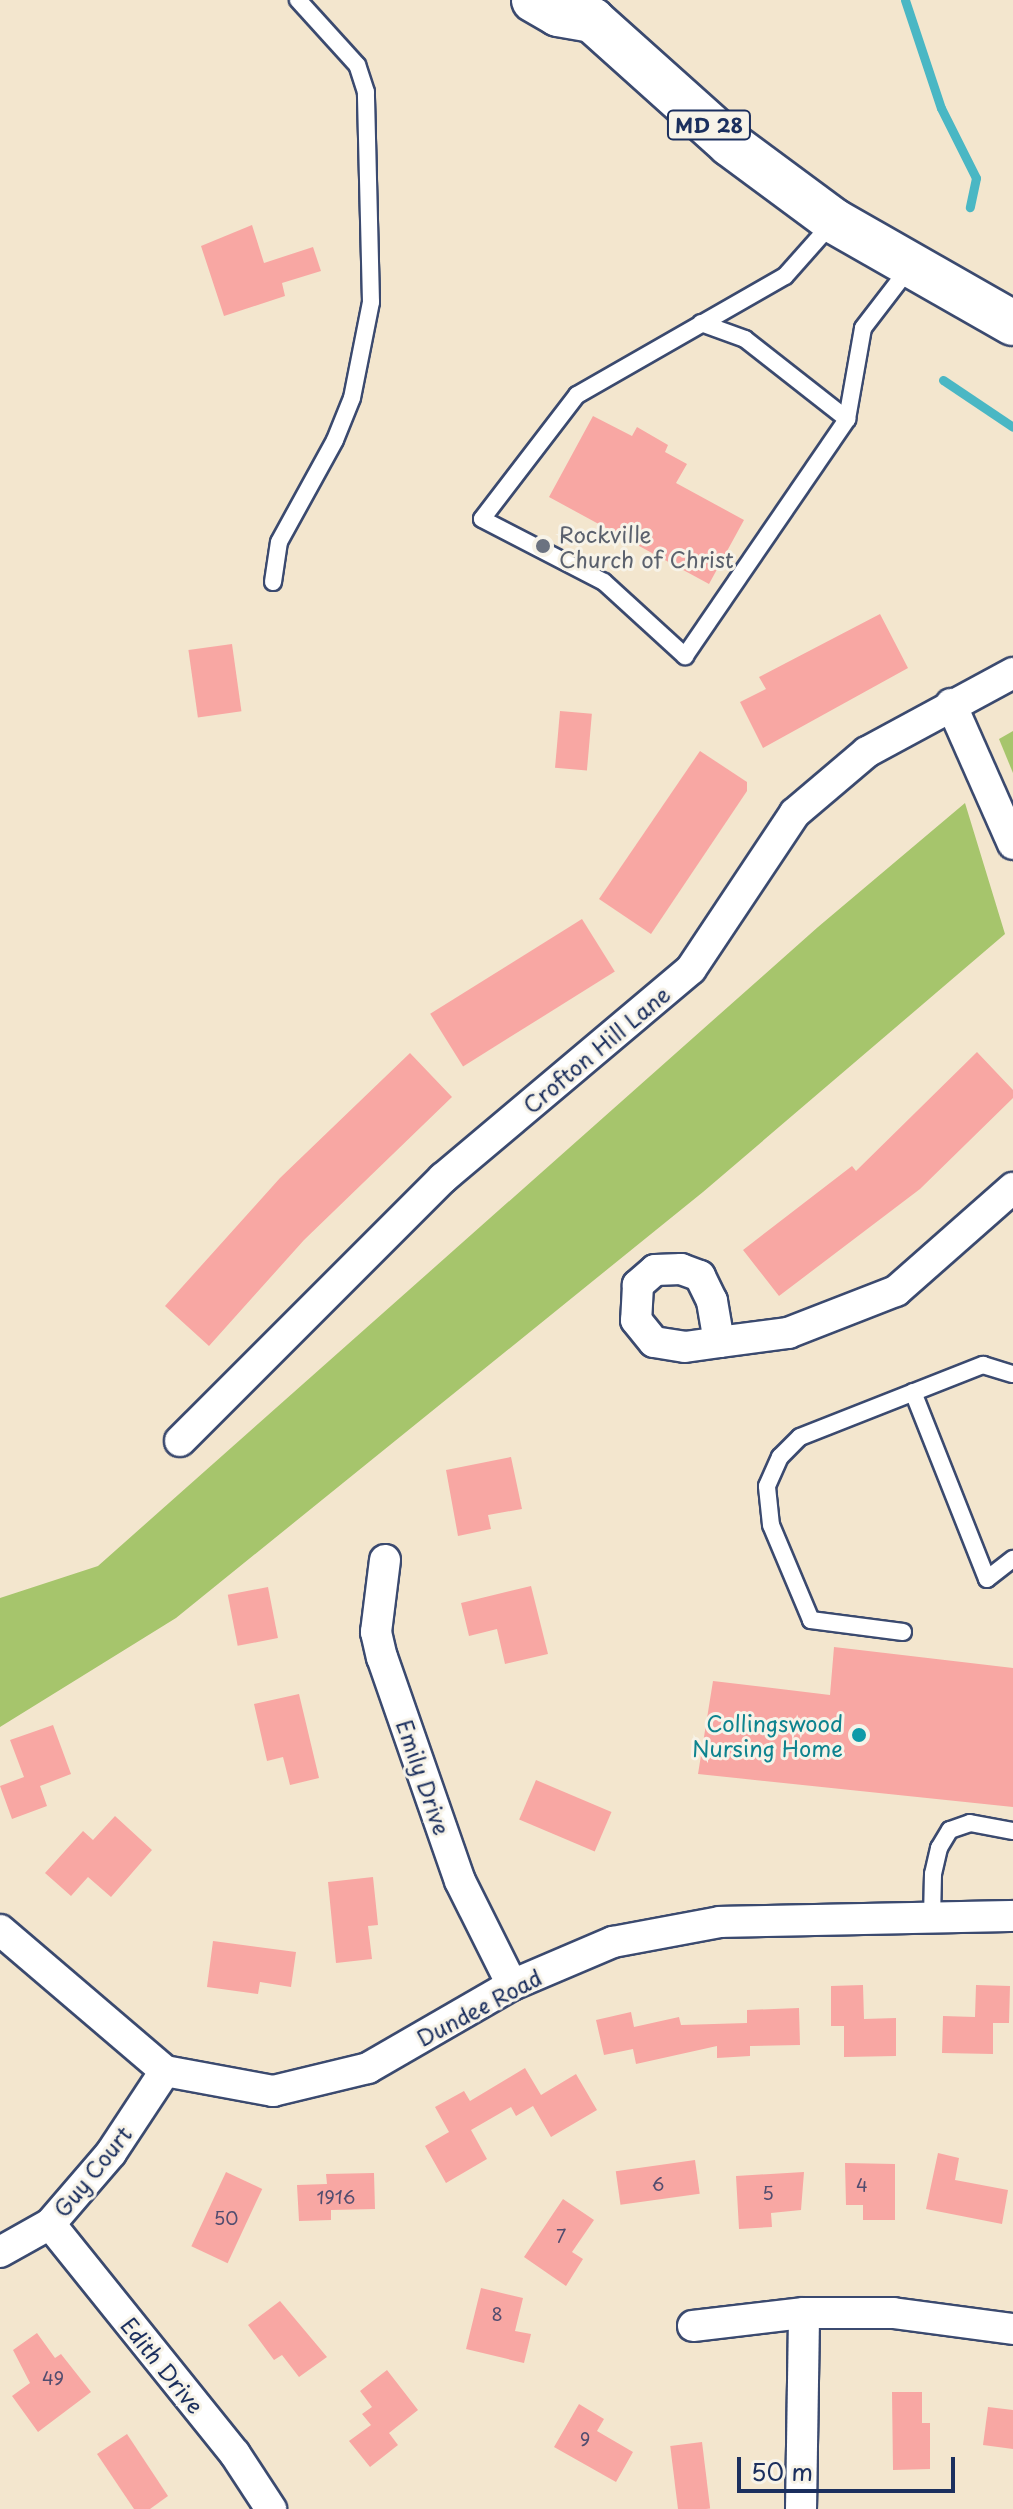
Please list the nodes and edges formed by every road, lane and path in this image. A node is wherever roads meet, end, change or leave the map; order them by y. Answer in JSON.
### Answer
{"nodes":[{"id":1,"x":298,"y":0,"type":"edge"},
{"id":2,"x":534,"y":0,"type":"edge"},
{"id":3,"x":594,"y":10,"type":"edge"},
{"id":4,"x":834,"y":221,"type":"junction"},
{"id":5,"x":911,"y":265,"type":"junction"},
{"id":6,"x":701,"y":323,"type":"junction"},
{"id":7,"x":1013,"y":323,"type":"edge"},
{"id":8,"x":847,"y":419,"type":"junction"},
{"id":9,"x":273,"y":582,"type":"dead end"},
{"id":10,"x":1013,"y":673,"type":"edge"},
{"id":11,"x":951,"y":704,"type":"junction"},
{"id":12,"x":1013,"y":844,"type":"edge"},
{"id":13,"x":1013,"y":1188,"type":"edge"},
{"id":14,"x":719,"y":1342,"type":"dead end"},
{"id":15,"x":1013,"y":1374,"type":"edge"},
{"id":16,"x":913,"y":1392,"type":"junction"},
{"id":17,"x":180,"y":1441,"type":"dead end"},
{"id":18,"x":1013,"y":1559,"type":"edge"},
{"id":19,"x":385,"y":1560,"type":"dead end"},
{"id":20,"x":903,"y":1632,"type":"dead end"},
{"id":21,"x":1013,"y":1831,"type":"edge"},
{"id":22,"x":1013,"y":1916,"type":"edge"},
{"id":23,"x":932,"y":1918,"type":"junction"},
{"id":24,"x":0,"y":1930,"type":"edge"},
{"id":25,"x":512,"y":1985,"type":"junction"},
{"id":26,"x":165,"y":2071,"type":"junction"},
{"id":27,"x":50,"y":2224,"type":"junction"},
{"id":28,"x":0,"y":2252,"type":"edge"},
{"id":29,"x":804,"y":2313,"type":"junction"},
{"id":30,"x":693,"y":2326,"type":"dead end"},
{"id":31,"x":1013,"y":2329,"type":"edge"},
{"id":32,"x":271,"y":2509,"type":"edge"},
{"id":33,"x":801,"y":2509,"type":"edge"}],
"edges":[{"from":1,"to":9,"type":"lane"},
{"from":2,"to":3,"type":"main road","number":"MD 28"},
{"from":3,"to":4,"type":"main road","number":"MD 28"},
{"from":4,"to":5,"type":"main road","number":"MD 28"},
{"from":4,"to":6,"type":"lane"},
{"from":5,"to":7,"type":"main road","number":"MD 28"},
{"from":5,"to":8,"type":"lane"},
{"from":6,"to":8,"type":"lane"},
{"from":6,"to":8,"type":"lane"},
{"from":10,"to":11,"type":"street","name":"Crofton Hill Lane"},
{"from":11,"to":12,"type":"street"},
{"from":11,"to":17,"type":"street","name":"Crofton Hill Lane"},
{"from":13,"to":14,"type":"street"},
{"from":15,"to":16,"type":"lane"},
{"from":16,"to":18,"type":"lane"},
{"from":16,"to":20,"type":"lane"},
{"from":19,"to":25,"type":"street","name":"Emily Drive"},
{"from":21,"to":23,"type":"lane"},
{"from":22,"to":23,"type":"street","name":"Dundee Road"},
{"from":23,"to":25,"type":"street","name":"Dundee Road"},
{"from":24,"to":26,"type":"street"},
{"from":25,"to":26,"type":"street","name":"Dundee Road"},
{"from":26,"to":27,"type":"street","name":"Guy Court"},
{"from":27,"to":28,"type":"street","name":"Guy Court"},
{"from":27,"to":32,"type":"street","name":"Edith Drive"},
{"from":29,"to":30,"type":"street"},
{"from":29,"to":31,"type":"street"},
{"from":29,"to":33,"type":"street"}]}
